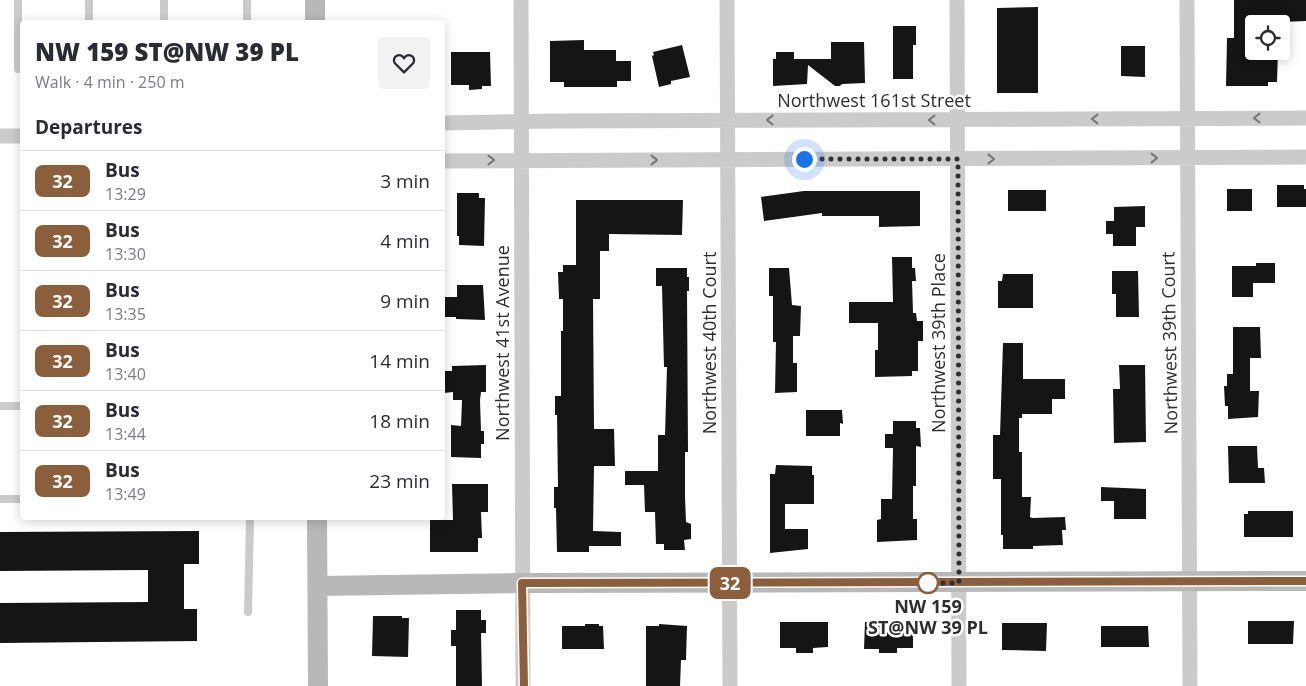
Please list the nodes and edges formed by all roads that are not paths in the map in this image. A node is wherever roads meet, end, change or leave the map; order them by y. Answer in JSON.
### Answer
{"nodes":[{"id":1,"x":18,"y":0,"type":"edge"},
{"id":2,"x":89,"y":0,"type":"edge"},
{"id":3,"x":164,"y":0,"type":"edge"},
{"id":4,"x":246,"y":0,"type":"edge"},
{"id":5,"x":315,"y":0,"type":"edge"},
{"id":6,"x":521,"y":0,"type":"edge"},
{"id":7,"x":727,"y":0,"type":"edge"},
{"id":8,"x":957,"y":0,"type":"edge"},
{"id":9,"x":1187,"y":0,"type":"edge"},
{"id":10,"x":89,"y":20,"type":"edge"},
{"id":11,"x":164,"y":20,"type":"edge"},
{"id":12,"x":247,"y":20,"type":"edge"},
{"id":13,"x":315,"y":20,"type":"edge"},
{"id":14,"x":20,"y":69,"type":"edge"},
{"id":15,"x":1187,"y":118,"type":"junction"},
{"id":16,"x":1306,"y":118,"type":"edge"},
{"id":17,"x":727,"y":120,"type":"junction"},
{"id":18,"x":957,"y":120,"type":"junction"},
{"id":19,"x":521,"y":122,"type":"junction"},
{"id":20,"x":445,"y":123,"type":"edge"},
{"id":21,"x":0,"y":136,"type":"edge"},
{"id":22,"x":20,"y":136,"type":"edge"},
{"id":23,"x":1306,"y":157,"type":"edge"},
{"id":24,"x":1187,"y":158,"type":"junction"},
{"id":25,"x":958,"y":159,"type":"junction"},
{"id":26,"x":522,"y":160,"type":"junction"},
{"id":27,"x":728,"y":160,"type":"junction"},
{"id":28,"x":445,"y":161,"type":"edge"},
{"id":29,"x":0,"y":406,"type":"edge"},
{"id":30,"x":20,"y":406,"type":"edge"},
{"id":31,"x":20,"y":499,"type":"edge"},
{"id":32,"x":0,"y":500,"type":"edge"},
{"id":33,"x":250,"y":520,"type":"edge"},
{"id":34,"x":317,"y":520,"type":"edge"},
{"id":35,"x":1191,"y":581,"type":"junction"},
{"id":36,"x":1306,"y":581,"type":"edge"},
{"id":37,"x":522,"y":583,"type":"junction"},
{"id":38,"x":729,"y":583,"type":"junction"},
{"id":39,"x":959,"y":583,"type":"junction"},
{"id":40,"x":318,"y":586,"type":"junction"},
{"id":41,"x":248,"y":612,"type":"dead end"},
{"id":42,"x":318,"y":686,"type":"edge"},
{"id":43,"x":524,"y":686,"type":"edge"},
{"id":44,"x":730,"y":686,"type":"edge"},
{"id":45,"x":959,"y":686,"type":"edge"},
{"id":46,"x":1190,"y":686,"type":"edge"}],
"edges":[{"from":1,"to":14,"type":"lane"},
{"from":2,"to":10,"type":"lane"},
{"from":3,"to":11,"type":"lane"},
{"from":4,"to":12,"type":"lane"},
{"from":5,"to":13,"type":"street"},
{"from":6,"to":19,"type":"street","name":"Northwest 41st Avenue"},
{"from":7,"to":17,"type":"street","name":"Northwest 40th Court"},
{"from":8,"to":18,"type":"street","name":"Northwest 39th Place"},
{"from":9,"to":15,"type":"street","name":"Northwest 39th Court"},
{"from":16,"to":15,"type":"street","name":"Northwest 161st Street","one_way":true},
{"from":15,"to":18,"type":"street","name":"Northwest 161st Street","one_way":true},
{"from":15,"to":24,"type":"street","name":"Northwest 39th Court"},
{"from":18,"to":17,"type":"street","name":"Northwest 161st Street","one_way":true},
{"from":17,"to":19,"type":"street","name":"Northwest 161st Street"},
{"from":17,"to":27,"type":"street","name":"Northwest 40th Court"},
{"from":18,"to":25,"type":"street","name":"Northwest 39th Place"},
{"from":19,"to":20,"type":"street","name":"Northwest 161st Street"},
{"from":19,"to":26,"type":"street","name":"Northwest 41st Avenue"},
{"from":21,"to":22,"type":"street"},
{"from":23,"to":24,"type":"street"},
{"from":25,"to":24,"type":"street","one_way":true},
{"from":24,"to":35,"type":"street","name":"Northwest 39th Court"},
{"from":25,"to":27,"type":"street"},
{"from":25,"to":39,"type":"street","name":"Northwest 39th Place"},
{"from":26,"to":27,"type":"street","one_way":true},
{"from":28,"to":26,"type":"street","one_way":true},
{"from":26,"to":37,"type":"street","name":"Northwest 41st Avenue"},
{"from":27,"to":38,"type":"street","name":"Northwest 40th Court"},
{"from":29,"to":30,"type":"lane"},
{"from":31,"to":32,"type":"lane"},
{"from":33,"to":41,"type":"lane"},
{"from":34,"to":40,"type":"street"},
{"from":35,"to":36,"type":"street"},
{"from":35,"to":39,"type":"street"},
{"from":35,"to":46,"type":"street","name":"Northwest 39th Court"},
{"from":37,"to":38,"type":"street"},
{"from":37,"to":40,"type":"street"},
{"from":37,"to":43,"type":"street","name":"Northwest 41st Avenue"},
{"from":38,"to":39,"type":"street"},
{"from":38,"to":44,"type":"street","name":"Northwest 40th Court"},
{"from":39,"to":45,"type":"street","name":"Northwest 39th Place"},
{"from":40,"to":42,"type":"street"}]}
